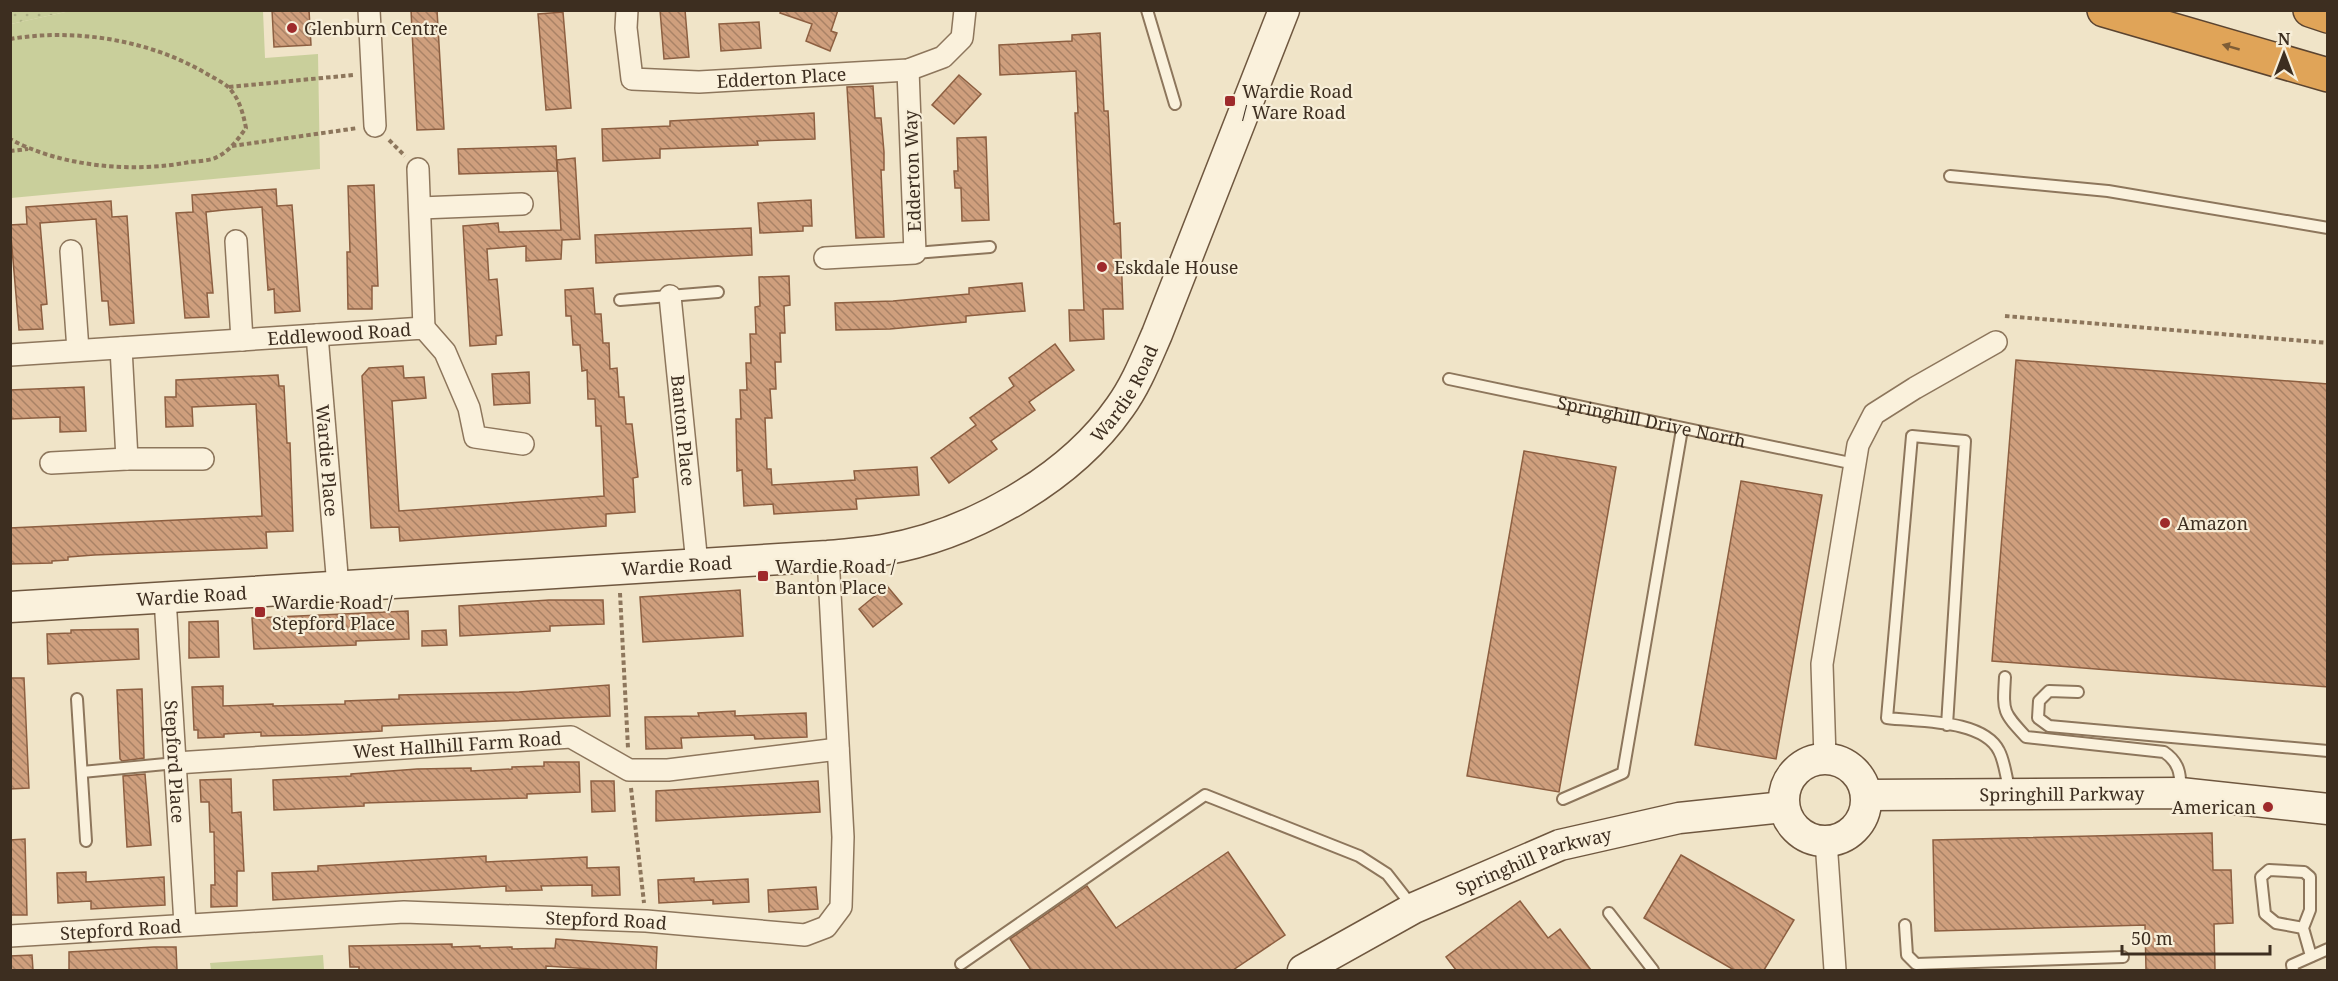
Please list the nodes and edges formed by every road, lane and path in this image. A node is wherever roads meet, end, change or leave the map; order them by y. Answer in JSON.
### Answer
{"nodes":[{"id":1,"x":369,"y":10,"type":"edge"},
{"id":2,"x":627,"y":10,"type":"edge"},
{"id":3,"x":965,"y":10,"type":"edge"},
{"id":4,"x":1147,"y":10,"type":"edge"},
{"id":5,"x":1284,"y":10,"type":"edge"},
{"id":6,"x":2104,"y":10,"type":"edge"},
{"id":7,"x":2310,"y":10,"type":"edge"},
{"id":8,"x":2328,"y":16,"type":"edge"},
{"id":9,"x":10,"y":39,"type":"edge"},
{"id":10,"x":908,"y":70,"type":"junction"},
{"id":11,"x":372,"y":74,"type":"junction"},
{"id":12,"x":2328,"y":75,"type":"edge"},
{"id":13,"x":228,"y":87,"type":"junction"},
{"id":14,"x":1174,"y":104,"type":"dead end"},
{"id":15,"x":375,"y":126,"type":"junction"},
{"id":16,"x":10,"y":139,"type":"edge"},
{"id":17,"x":232,"y":146,"type":"junction"},
{"id":18,"x":28,"y":149,"type":"junction"},
{"id":19,"x":10,"y":151,"type":"edge"},
{"id":20,"x":418,"y":169,"type":"joint"},
{"id":21,"x":1950,"y":177,"type":"dead end"},
{"id":22,"x":522,"y":204,"type":"dead end"},
{"id":23,"x":420,"y":208,"type":"junction"},
{"id":24,"x":2328,"y":228,"type":"edge"},
{"id":25,"x":236,"y":241,"type":"dead end"},
{"id":26,"x":990,"y":247,"type":"dead end"},
{"id":27,"x":71,"y":251,"type":"dead end"},
{"id":28,"x":915,"y":253,"type":"junction"},
{"id":29,"x":825,"y":258,"type":"dead end"},
{"id":30,"x":718,"y":292,"type":"dead end"},
{"id":31,"x":670,"y":296,"type":"junction"},
{"id":32,"x":620,"y":300,"type":"dead end"},
{"id":33,"x":2005,"y":316,"type":"dead end"},
{"id":34,"x":424,"y":328,"type":"junction"},
{"id":35,"x":317,"y":335,"type":"junction"},
{"id":36,"x":242,"y":340,"type":"junction"},
{"id":37,"x":1996,"y":342,"type":"dead end"},
{"id":38,"x":2328,"y":344,"type":"edge"},
{"id":39,"x":121,"y":348,"type":"junction"},
{"id":40,"x":78,"y":350,"type":"junction"},
{"id":41,"x":10,"y":355,"type":"edge"},
{"id":42,"x":1449,"y":379,"type":"dead end"},
{"id":43,"x":1683,"y":429,"type":"junction"},
{"id":44,"x":523,"y":444,"type":"dead end"},
{"id":45,"x":128,"y":459,"type":"junction"},
{"id":46,"x":203,"y":459,"type":"dead end"},
{"id":47,"x":51,"y":463,"type":"dead end"},
{"id":48,"x":1855,"y":464,"type":"junction"},
{"id":49,"x":828,"y":556,"type":"junction"},
{"id":50,"x":697,"y":564,"type":"junction"},
{"id":51,"x":338,"y":587,"type":"junction"},
{"id":52,"x":165,"y":598,"type":"junction"},
{"id":53,"x":10,"y":607,"type":"edge"},
{"id":54,"x":2005,"y":677,"type":"dead end"},
{"id":55,"x":2078,"y":692,"type":"dead end"},
{"id":56,"x":77,"y":699,"type":"dead end"},
{"id":57,"x":1947,"y":725,"type":"junction"},
{"id":58,"x":838,"y":749,"type":"junction"},
{"id":59,"x":2328,"y":751,"type":"edge"},
{"id":60,"x":1825,"y":758,"type":"junction"},
{"id":61,"x":176,"y":764,"type":"junction"},
{"id":62,"x":82,"y":772,"type":"junction"},
{"id":63,"x":2011,"y":794,"type":"junction"},
{"id":64,"x":2180,"y":794,"type":"junction"},
{"id":65,"x":1867,"y":795,"type":"junction"},
{"id":66,"x":1563,"y":799,"type":"dead end"},
{"id":67,"x":1784,"y":807,"type":"junction"},
{"id":68,"x":2328,"y":809,"type":"edge"},
{"id":69,"x":86,"y":841,"type":"dead end"},
{"id":70,"x":1826,"y":841,"type":"junction"},
{"id":71,"x":1414,"y":908,"type":"junction"},
{"id":72,"x":1609,"y":913,"type":"dead end"},
{"id":73,"x":186,"y":924,"type":"junction"},
{"id":74,"x":1905,"y":925,"type":"dead end"},
{"id":75,"x":2303,"y":928,"type":"junction"},
{"id":76,"x":10,"y":936,"type":"edge"},
{"id":77,"x":2328,"y":949,"type":"edge"},
{"id":78,"x":2311,"y":956,"type":"junction"},
{"id":79,"x":2123,"y":957,"type":"dead end"},
{"id":80,"x":962,"y":964,"type":"dead end"},
{"id":81,"x":2016,"y":966,"type":"edge"},
{"id":82,"x":1303,"y":970,"type":"edge"},
{"id":83,"x":1653,"y":970,"type":"edge"},
{"id":84,"x":1835,"y":970,"type":"edge"},
{"id":85,"x":2293,"y":970,"type":"edge"}],
"edges":[{"from":1,"to":11,"type":"street"},
{"from":2,"to":10,"type":"street","name":"Edderton Place"},
{"from":3,"to":10,"type":"street","name":"Edderton Place"},
{"from":4,"to":14,"type":"lane"},
{"from":5,"to":49,"type":"street","name":"Wardie Road"},
{"from":12,"to":6,"type":"highway","one_way":true},
{"from":7,"to":8,"type":"highway"},
{"from":9,"to":13,"type":"path"},
{"from":10,"to":28,"type":"street","name":"Edderton Way"},
{"from":11,"to":13,"type":"path"},
{"from":11,"to":15,"type":"street"},
{"from":13,"to":17,"type":"path"},
{"from":15,"to":17,"type":"path"},
{"from":15,"to":20,"type":"path"},
{"from":16,"to":18,"type":"path"},
{"from":17,"to":18,"type":"path"},
{"from":18,"to":19,"type":"path"},
{"from":20,"to":23,"type":"street"},
{"from":21,"to":24,"type":"lane"},
{"from":22,"to":23,"type":"street"},
{"from":23,"to":34,"type":"street"},
{"from":25,"to":36,"type":"street"},
{"from":26,"to":28,"type":"lane"},
{"from":27,"to":40,"type":"street"},
{"from":28,"to":29,"type":"street","name":"Edderton Way"},
{"from":30,"to":31,"type":"lane"},
{"from":31,"to":32,"type":"lane"},
{"from":31,"to":50,"type":"street","name":"Banton Place"},
{"from":33,"to":38,"type":"path"},
{"from":34,"to":35,"type":"street","name":"Eddlewood Road"},
{"from":34,"to":44,"type":"street","name":"Eddlewood Road"},
{"from":35,"to":36,"type":"street","name":"Eddlewood Road"},
{"from":35,"to":51,"type":"street","name":"Wardie Place"},
{"from":36,"to":39,"type":"street","name":"Eddlewood Road"},
{"from":37,"to":48,"type":"street"},
{"from":39,"to":40,"type":"street","name":"Eddlewood Road"},
{"from":39,"to":45,"type":"street"},
{"from":40,"to":41,"type":"street","name":"Eddlewood Road"},
{"from":42,"to":43,"type":"lane","name":"Springhill Drive North"},
{"from":43,"to":48,"type":"lane","name":"Springhill Drive North"},
{"from":43,"to":66,"type":"lane"},
{"from":45,"to":46,"type":"street"},
{"from":45,"to":47,"type":"street"},
{"from":48,"to":60,"type":"street"},
{"from":49,"to":50,"type":"street","name":"Wardie Road"},
{"from":49,"to":58,"type":"street","name":"Stepford Road"},
{"from":50,"to":51,"type":"street","name":"Wardie Road"},
{"from":51,"to":52,"type":"street","name":"Wardie Road"},
{"from":52,"to":53,"type":"street","name":"Wardie Road"},
{"from":52,"to":61,"type":"street","name":"Stepford Place"},
{"from":54,"to":64,"type":"lane"},
{"from":55,"to":59,"type":"lane"},
{"from":56,"to":62,"type":"lane"},
{"from":57,"to":57,"type":"lane"},
{"from":57,"to":63,"type":"lane"},
{"from":58,"to":61,"type":"street","name":"West Hallhill Farm Road"},
{"from":58,"to":73,"type":"street","name":"Stepford Road"},
{"from":60,"to":65,"type":"street"},
{"from":60,"to":67,"type":"street"},
{"from":61,"to":62,"type":"lane"},
{"from":61,"to":73,"type":"street","name":"Stepford Place"},
{"from":62,"to":69,"type":"lane"},
{"from":63,"to":64,"type":"street","name":"Springhill Parkway"},
{"from":63,"to":65,"type":"street","name":"Springhill Parkway"},
{"from":64,"to":68,"type":"street","name":"Springhill Parkway"},
{"from":65,"to":70,"type":"street"},
{"from":67,"to":70,"type":"street"},
{"from":67,"to":71,"type":"street","name":"Springhill Parkway"},
{"from":70,"to":84,"type":"street"},
{"from":71,"to":80,"type":"lane"},
{"from":71,"to":82,"type":"street","name":"Springhill Parkway"},
{"from":72,"to":83,"type":"lane"},
{"from":73,"to":76,"type":"street","name":"Stepford Road"},
{"from":74,"to":81,"type":"lane"},
{"from":75,"to":75,"type":"lane"},
{"from":75,"to":78,"type":"lane"},
{"from":77,"to":78,"type":"lane"},
{"from":78,"to":85,"type":"lane"},
{"from":79,"to":81,"type":"lane"}]}
